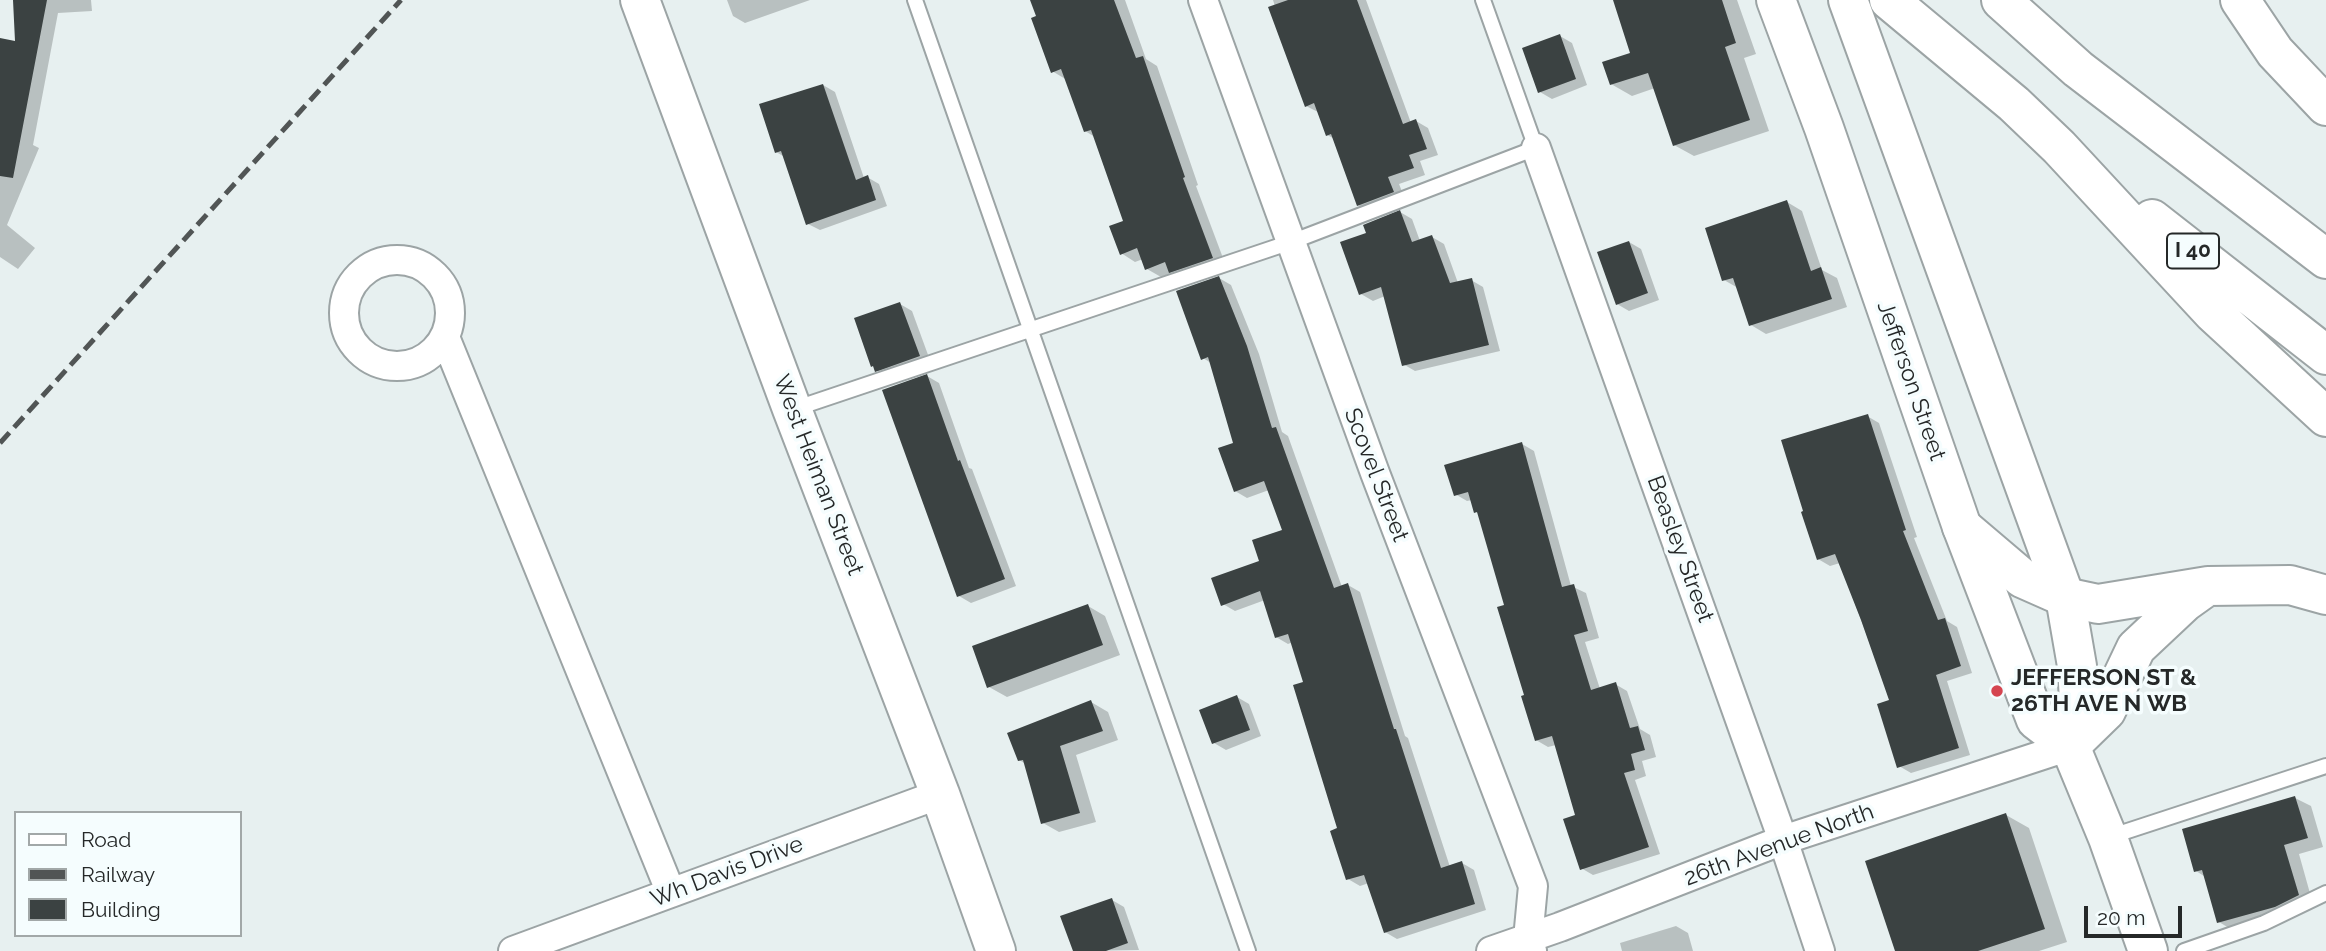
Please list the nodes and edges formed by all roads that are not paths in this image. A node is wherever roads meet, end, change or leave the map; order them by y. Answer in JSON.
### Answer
{"nodes":[{"id":1,"x":640,"y":0,"type":"edge"},
{"id":2,"x":915,"y":0,"type":"edge"},
{"id":3,"x":1203,"y":0,"type":"edge"},
{"id":4,"x":1483,"y":0,"type":"edge"},
{"id":5,"x":1776,"y":0,"type":"edge"},
{"id":6,"x":1848,"y":0,"type":"edge"},
{"id":7,"x":1889,"y":0,"type":"edge"},
{"id":8,"x":2001,"y":0,"type":"edge"},
{"id":9,"x":2240,"y":0,"type":"edge"},
{"id":10,"x":2326,"y":106,"type":"edge"},
{"id":11,"x":2059,"y":147,"type":"junction"},
{"id":12,"x":1536,"y":148,"type":"junction"},
{"id":13,"x":1291,"y":243,"type":"junction"},
{"id":14,"x":2326,"y":259,"type":"edge"},
{"id":15,"x":1030,"y":328,"type":"junction"},
{"id":16,"x":445,"y":337,"type":"dead end"},
{"id":17,"x":2326,"y":355,"type":"edge"},
{"id":18,"x":792,"y":409,"type":"junction"},
{"id":19,"x":2326,"y":417,"type":"edge"},
{"id":20,"x":1962,"y":527,"type":"junction"},
{"id":21,"x":2208,"y":586,"type":"junction"},
{"id":22,"x":2326,"y":596,"type":"edge"},
{"id":23,"x":2065,"y":597,"type":"junction"},
{"id":24,"x":2070,"y":746,"type":"junction"},
{"id":25,"x":2326,"y":766,"type":"edge"},
{"id":26,"x":940,"y":794,"type":"junction"},
{"id":27,"x":2108,"y":838,"type":"junction"},
{"id":28,"x":1783,"y":840,"type":"junction"},
{"id":29,"x":671,"y":893,"type":"junction"},
{"id":30,"x":2326,"y":893,"type":"edge"},
{"id":31,"x":1530,"y":945,"type":"edge"},
{"id":32,"x":2144,"y":950,"type":"edge"},
{"id":33,"x":513,"y":951,"type":"edge"},
{"id":34,"x":996,"y":951,"type":"edge"},
{"id":35,"x":1248,"y":951,"type":"edge"},
{"id":36,"x":1491,"y":951,"type":"edge"},
{"id":37,"x":1820,"y":951,"type":"edge"},
{"id":38,"x":2184,"y":951,"type":"edge"}],
"edges":[{"from":1,"to":18,"type":"main road","name":"West Heiman Street"},
{"from":2,"to":15,"type":"lane"},
{"from":3,"to":13,"type":"street","name":"Scovel Street"},
{"from":4,"to":12,"type":"lane"},
{"from":5,"to":20,"type":"main road","name":"Jefferson Street"},
{"from":6,"to":23,"type":"main road"},
{"from":7,"to":11,"type":"main road","number":"I 40"},
{"from":8,"to":14,"type":"main road"},
{"from":9,"to":10,"type":"main road"},
{"from":11,"to":17,"type":"main road","number":"I 40"},
{"from":11,"to":19,"type":"main road"},
{"from":12,"to":13,"type":"lane"},
{"from":12,"to":28,"type":"street","name":"Beasley Street"},
{"from":13,"to":15,"type":"lane"},
{"from":13,"to":31,"type":"street","name":"Scovel Street"},
{"from":15,"to":18,"type":"lane"},
{"from":15,"to":35,"type":"lane"},
{"from":16,"to":29,"type":"street"},
{"from":18,"to":26,"type":"main road","name":"West Heiman Street"},
{"from":20,"to":23,"type":"main road"},
{"from":20,"to":24,"type":"main road","name":"Jefferson Street"},
{"from":21,"to":22,"type":"main road"},
{"from":21,"to":23,"type":"main road"},
{"from":21,"to":24,"type":"main road"},
{"from":23,"to":24,"type":"main road"},
{"from":24,"to":27,"type":"main road"},
{"from":24,"to":28,"type":"street","name":"26th Avenue North"},
{"from":25,"to":27,"type":"lane"},
{"from":26,"to":29,"type":"street","name":"Wh Davis Drive"},
{"from":26,"to":34,"type":"main road","name":"West Heiman Street"},
{"from":27,"to":32,"type":"main road"},
{"from":28,"to":31,"type":"street","name":"26th Avenue North"},
{"from":28,"to":37,"type":"street","name":"Beasley Street"},
{"from":29,"to":33,"type":"street","name":"Wh Davis Drive"},
{"from":30,"to":38,"type":"lane"},
{"from":31,"to":36,"type":"street","name":"26th Avenue North"}]}
